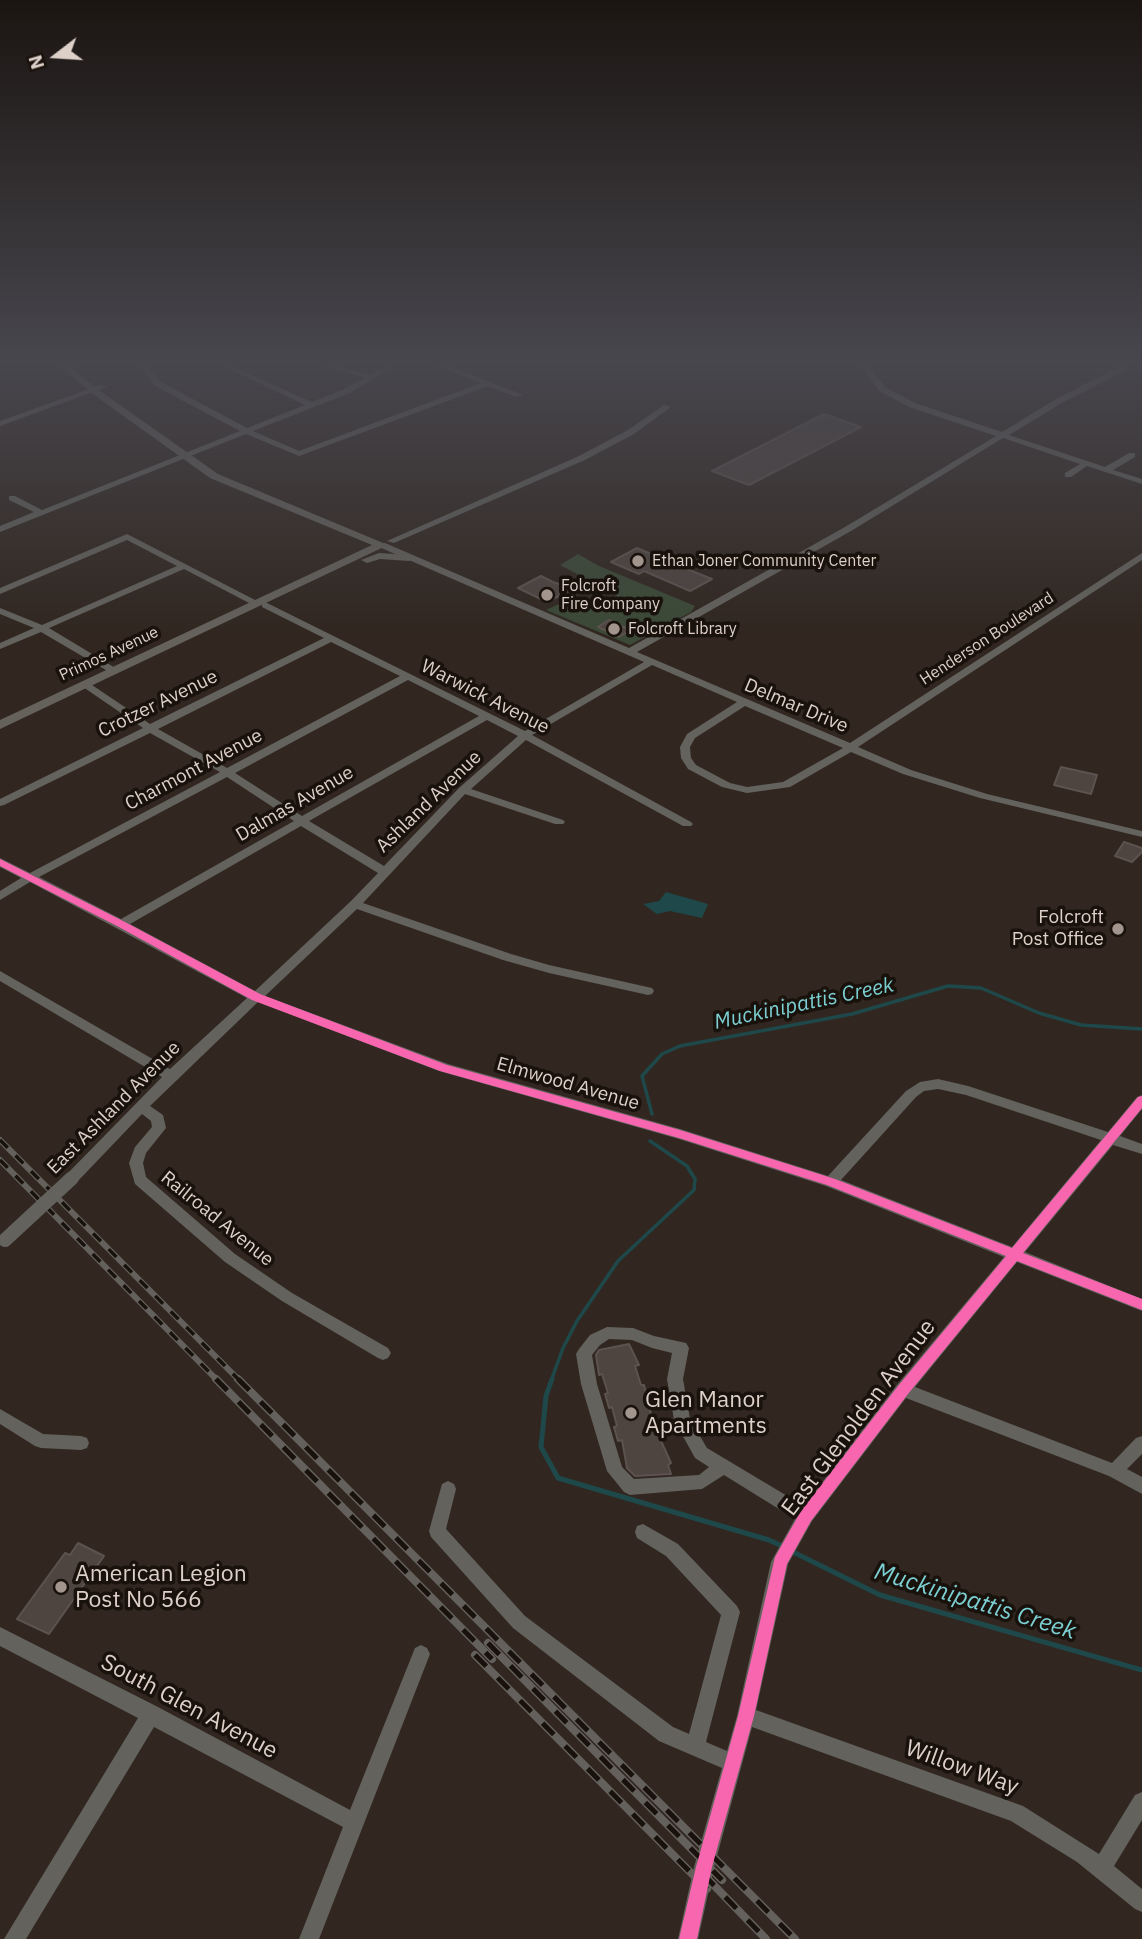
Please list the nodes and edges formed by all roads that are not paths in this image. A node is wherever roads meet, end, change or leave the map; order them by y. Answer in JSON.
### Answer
{"nodes":[{"id":1,"x":180,"y":455,"type":"edge"},
{"id":2,"x":193,"y":455,"type":"edge"},
{"id":3,"x":195,"y":455,"type":"edge"},
{"id":4,"x":587,"y":455,"type":"edge"},
{"id":5,"x":968,"y":455,"type":"edge"},
{"id":6,"x":1064,"y":455,"type":"edge"},
{"id":7,"x":1132,"y":455,"type":"dead end"},
{"id":8,"x":1087,"y":463,"type":"junction"},
{"id":9,"x":1106,"y":470,"type":"junction"},
{"id":10,"x":1068,"y":475,"type":"dead end"},
{"id":11,"x":1142,"y":482,"type":"edge"},
{"id":12,"x":12,"y":498,"type":"dead end"},
{"id":13,"x":295,"y":511,"type":"junction"},
{"id":14,"x":40,"y":512,"type":"junction"},
{"id":15,"x":0,"y":529,"type":"edge"},
{"id":16,"x":384,"y":545,"type":"junction"},
{"id":17,"x":1142,"y":556,"type":"edge"},
{"id":18,"x":409,"y":558,"type":"junction"},
{"id":19,"x":184,"y":566,"type":"junction"},
{"id":20,"x":337,"y":567,"type":"junction"},
{"id":21,"x":449,"y":574,"type":"junction"},
{"id":22,"x":0,"y":591,"type":"edge"},
{"id":23,"x":259,"y":604,"type":"junction"},
{"id":24,"x":0,"y":611,"type":"edge"},
{"id":25,"x":42,"y":628,"type":"junction"},
{"id":26,"x":332,"y":638,"type":"junction"},
{"id":27,"x":0,"y":646,"type":"edge"},
{"id":28,"x":629,"y":652,"type":"junction"},
{"id":29,"x":651,"y":662,"type":"junction"},
{"id":30,"x":114,"y":671,"type":"junction"},
{"id":31,"x":406,"y":677,"type":"junction"},
{"id":32,"x":86,"y":685,"type":"junction"},
{"id":33,"x":743,"y":703,"type":"junction"},
{"id":34,"x":486,"y":716,"type":"junction"},
{"id":35,"x":0,"y":724,"type":"edge"},
{"id":36,"x":149,"y":728,"type":"junction"},
{"id":37,"x":525,"y":735,"type":"junction"},
{"id":38,"x":850,"y":748,"type":"junction"},
{"id":39,"x":227,"y":772,"type":"junction"},
{"id":40,"x":463,"y":790,"type":"junction"},
{"id":41,"x":0,"y":803,"type":"edge"},
{"id":42,"x":301,"y":821,"type":"junction"},
{"id":43,"x":559,"y":822,"type":"dead end"},
{"id":44,"x":687,"y":824,"type":"dead end"},
{"id":45,"x":1142,"y":834,"type":"edge"},
{"id":46,"x":0,"y":862,"type":"edge"},
{"id":47,"x":384,"y":870,"type":"junction"},
{"id":48,"x":29,"y":878,"type":"junction"},
{"id":49,"x":0,"y":896,"type":"edge"},
{"id":50,"x":355,"y":904,"type":"junction"},
{"id":51,"x":121,"y":924,"type":"junction"},
{"id":52,"x":0,"y":975,"type":"edge"},
{"id":53,"x":648,"y":991,"type":"dead end"},
{"id":54,"x":256,"y":997,"type":"junction"},
{"id":55,"x":172,"y":1076,"type":"junction"},
{"id":56,"x":1142,"y":1100,"type":"edge"},
{"id":57,"x":143,"y":1107,"type":"junction"},
{"id":58,"x":1111,"y":1138,"type":"junction"},
{"id":59,"x":1142,"y":1149,"type":"edge"},
{"id":60,"x":831,"y":1182,"type":"junction"},
{"id":61,"x":3,"y":1242,"type":"edge"},
{"id":62,"x":1012,"y":1256,"type":"junction"},
{"id":63,"x":1142,"y":1305,"type":"edge"},
{"id":64,"x":383,"y":1353,"type":"dead end"},
{"id":65,"x":903,"y":1390,"type":"junction"},
{"id":66,"x":0,"y":1416,"type":"edge"},
{"id":67,"x":81,"y":1443,"type":"dead end"},
{"id":68,"x":1142,"y":1443,"type":"edge"},
{"id":69,"x":723,"y":1466,"type":"junction"},
{"id":70,"x":1115,"y":1471,"type":"junction"},
{"id":71,"x":1142,"y":1486,"type":"edge"},
{"id":72,"x":448,"y":1489,"type":"dead end"},
{"id":73,"x":803,"y":1522,"type":"junction"},
{"id":74,"x":643,"y":1532,"type":"dead end"},
{"id":75,"x":0,"y":1636,"type":"edge"},
{"id":76,"x":421,"y":1654,"type":"dead end"},
{"id":77,"x":151,"y":1714,"type":"junction"},
{"id":78,"x":746,"y":1716,"type":"junction"},
{"id":79,"x":695,"y":1746,"type":"junction"},
{"id":80,"x":733,"y":1763,"type":"junction"},
{"id":81,"x":1142,"y":1802,"type":"edge"},
{"id":82,"x":355,"y":1823,"type":"junction"},
{"id":83,"x":1101,"y":1869,"type":"junction"},
{"id":84,"x":1142,"y":1902,"type":"edge"},
{"id":85,"x":14,"y":1939,"type":"edge"},
{"id":86,"x":309,"y":1939,"type":"edge"},
{"id":87,"x":688,"y":1939,"type":"edge"}],
"edges":[{"from":1,"to":14,"type":"street"},
{"from":2,"to":13,"type":"main road"},
{"from":3,"to":16,"type":"main road"},
{"from":4,"to":16,"type":"street","name":"Primos Avenue"},
{"from":5,"to":28,"type":"street"},
{"from":6,"to":8,"type":"street"},
{"from":7,"to":9,"type":"street"},
{"from":8,"to":9,"type":"street"},
{"from":8,"to":10,"type":"street"},
{"from":9,"to":11,"type":"street"},
{"from":12,"to":14,"type":"street"},
{"from":13,"to":16,"type":"main road"},
{"from":13,"to":20,"type":"main road"},
{"from":14,"to":15,"type":"street"},
{"from":16,"to":18,"type":"street","name":"Delmar Drive"},
{"from":16,"to":20,"type":"main road","name":"Primos Avenue"},
{"from":16,"to":21,"type":"street","name":"Delmar Drive"},
{"from":17,"to":38,"type":"street","name":"Henderson Boulevard"},
{"from":18,"to":20,"type":"main road"},
{"from":18,"to":21,"type":"street","name":"Delmar Drive"},
{"from":19,"to":22,"type":"street","name":"Warwick Avenue"},
{"from":19,"to":23,"type":"street","name":"Warwick Avenue"},
{"from":19,"to":25,"type":"street"},
{"from":20,"to":23,"type":"main road","name":"Primos Avenue"},
{"from":21,"to":28,"type":"street","name":"Delmar Drive"},
{"from":23,"to":26,"type":"street","name":"Warwick Avenue"},
{"from":23,"to":30,"type":"main road","name":"Primos Avenue"},
{"from":24,"to":25,"type":"street"},
{"from":25,"to":27,"type":"street"},
{"from":25,"to":30,"type":"street"},
{"from":26,"to":31,"type":"street","name":"Warwick Avenue"},
{"from":26,"to":36,"type":"street","name":"Crotzer Avenue"},
{"from":28,"to":29,"type":"street","name":"Delmar Drive"},
{"from":29,"to":33,"type":"street","name":"Delmar Drive"},
{"from":29,"to":37,"type":"street","name":"Ashland Avenue"},
{"from":30,"to":32,"type":"main road","name":"Primos Avenue"},
{"from":31,"to":34,"type":"street","name":"Warwick Avenue"},
{"from":31,"to":39,"type":"street","name":"Charmont Avenue"},
{"from":32,"to":35,"type":"main road","name":"Primos Avenue"},
{"from":32,"to":36,"type":"street"},
{"from":33,"to":38,"type":"street","name":"Delmar Drive"},
{"from":33,"to":38,"type":"street","name":"Henderson Boulevard"},
{"from":34,"to":37,"type":"street","name":"Warwick Avenue"},
{"from":34,"to":42,"type":"street","name":"Dalmas Avenue"},
{"from":36,"to":39,"type":"street"},
{"from":36,"to":41,"type":"street","name":"Crotzer Avenue"},
{"from":37,"to":40,"type":"street","name":"Ashland Avenue"},
{"from":37,"to":44,"type":"street","name":"Warwick Avenue"},
{"from":38,"to":45,"type":"street","name":"Delmar Drive"},
{"from":39,"to":42,"type":"street"},
{"from":39,"to":48,"type":"street","name":"Charmont Avenue"},
{"from":40,"to":43,"type":"street"},
{"from":40,"to":47,"type":"street","name":"Ashland Avenue"},
{"from":42,"to":47,"type":"street"},
{"from":42,"to":51,"type":"street","name":"Dalmas Avenue"},
{"from":46,"to":48,"type":"street","name":"Elmwood Avenue"},
{"from":47,"to":50,"type":"street","name":"Ashland Avenue"},
{"from":48,"to":49,"type":"street","name":"Charmont Avenue"},
{"from":48,"to":51,"type":"street","name":"Elmwood Avenue"},
{"from":50,"to":53,"type":"street"},
{"from":50,"to":54,"type":"street","name":"Ashland Avenue"},
{"from":51,"to":54,"type":"street","name":"Elmwood Avenue"},
{"from":52,"to":55,"type":"street"},
{"from":54,"to":55,"type":"street","name":"East Ashland Avenue"},
{"from":54,"to":60,"type":"street","name":"Elmwood Avenue"},
{"from":55,"to":57,"type":"street","name":"East Ashland Avenue"},
{"from":56,"to":58,"type":"street","name":"East Glenolden Avenue"},
{"from":57,"to":61,"type":"street","name":"East Ashland Avenue","bridge":true},
{"from":57,"to":64,"type":"street","name":"Railroad Avenue"},
{"from":58,"to":59,"type":"street"},
{"from":58,"to":60,"type":"street"},
{"from":58,"to":62,"type":"street","name":"East Glenolden Avenue"},
{"from":60,"to":62,"type":"street","name":"Elmwood Avenue"},
{"from":62,"to":63,"type":"street","name":"Elmwood Avenue"},
{"from":62,"to":65,"type":"street","name":"East Glenolden Avenue"},
{"from":65,"to":70,"type":"street"},
{"from":65,"to":73,"type":"street","name":"East Glenolden Avenue"},
{"from":66,"to":67,"type":"street"},
{"from":68,"to":70,"type":"street"},
{"from":69,"to":69,"type":"street"},
{"from":69,"to":73,"type":"street"},
{"from":70,"to":71,"type":"street"},
{"from":72,"to":79,"type":"street"},
{"from":73,"to":78,"type":"street","name":"East Glenolden Avenue"},
{"from":74,"to":79,"type":"street"},
{"from":75,"to":77,"type":"street","name":"South Glen Avenue"},
{"from":76,"to":82,"type":"street"},
{"from":77,"to":82,"type":"street","name":"South Glen Avenue"},
{"from":77,"to":85,"type":"street"},
{"from":78,"to":80,"type":"street","name":"East Glenolden Avenue"},
{"from":78,"to":83,"type":"street","name":"Willow Way"},
{"from":79,"to":80,"type":"street"},
{"from":80,"to":87,"type":"street","name":"East Glenolden Avenue"},
{"from":81,"to":83,"type":"street"},
{"from":82,"to":86,"type":"street"},
{"from":83,"to":84,"type":"street","name":"Willow Way"}]}
